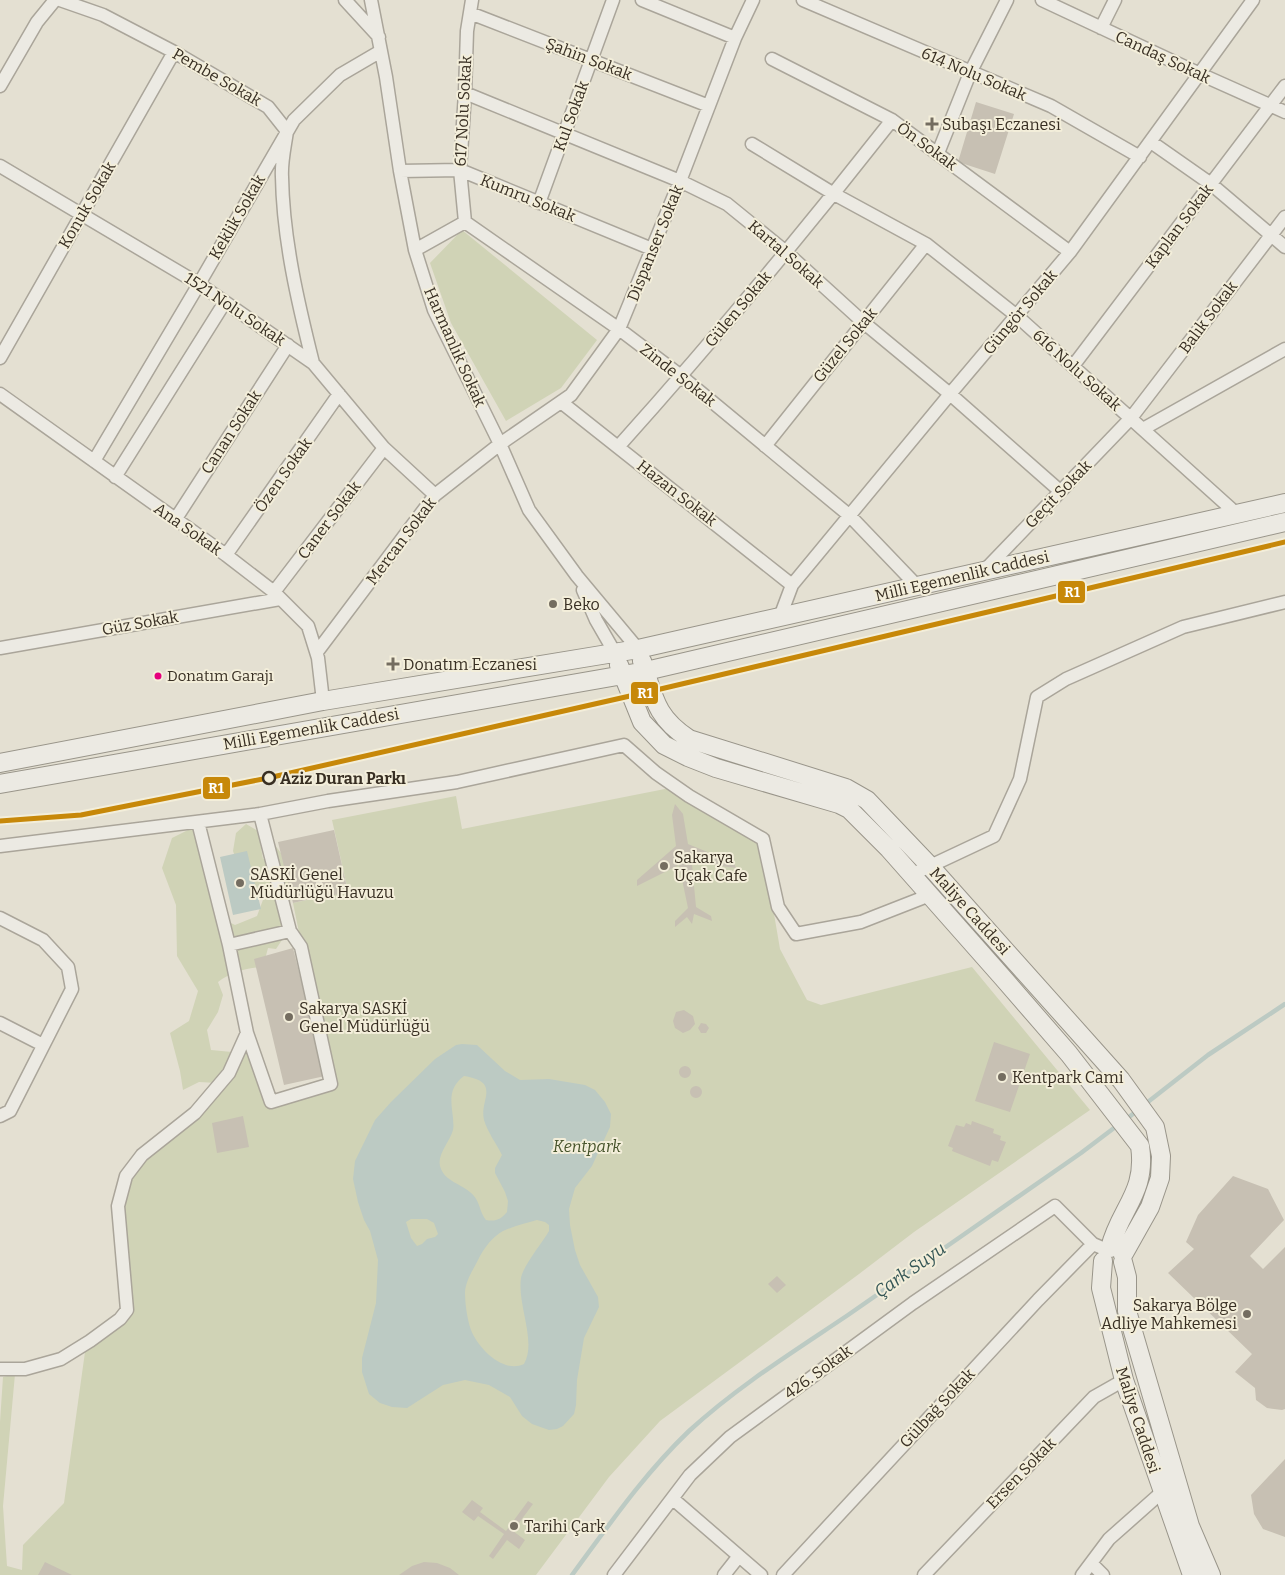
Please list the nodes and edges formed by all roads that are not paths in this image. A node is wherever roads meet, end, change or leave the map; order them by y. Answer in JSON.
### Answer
{"nodes":[{"id":1,"x":54,"y":0,"type":"edge"},
{"id":2,"x":60,"y":0,"type":"edge"},
{"id":3,"x":345,"y":0,"type":"edge"},
{"id":4,"x":371,"y":0,"type":"edge"},
{"id":5,"x":613,"y":0,"type":"edge"},
{"id":6,"x":642,"y":0,"type":"edge"},
{"id":7,"x":753,"y":0,"type":"edge"},
{"id":8,"x":803,"y":0,"type":"edge"},
{"id":9,"x":1007,"y":0,"type":"edge"},
{"id":10,"x":1042,"y":0,"type":"edge"},
{"id":11,"x":1115,"y":0,"type":"edge"},
{"id":12,"x":1253,"y":0,"type":"edge"},
{"id":13,"x":471,"y":6,"type":"edge"},
{"id":14,"x":1101,"y":28,"type":"junction"},
{"id":15,"x":379,"y":37,"type":"junction"},
{"id":16,"x":735,"y":38,"type":"junction"},
{"id":17,"x":381,"y":51,"type":"junction"},
{"id":18,"x":174,"y":52,"type":"junction"},
{"id":19,"x":772,"y":59,"type":"dead end"},
{"id":20,"x":591,"y":60,"type":"junction"},
{"id":21,"x":970,"y":73,"type":"junction"},
{"id":22,"x":1200,"y":74,"type":"junction"},
{"id":23,"x":0,"y":86,"type":"edge"},
{"id":24,"x":1285,"y":86,"type":"edge"},
{"id":25,"x":465,"y":93,"type":"junction"},
{"id":26,"x":1271,"y":105,"type":"junction"},
{"id":27,"x":709,"y":106,"type":"junction"},
{"id":28,"x":1285,"y":112,"type":"edge"},
{"id":29,"x":892,"y":120,"type":"junction"},
{"id":30,"x":287,"y":132,"type":"junction"},
{"id":31,"x":564,"y":134,"type":"junction"},
{"id":32,"x":1151,"y":142,"type":"junction"},
{"id":33,"x":752,"y":144,"type":"dead end"},
{"id":34,"x":938,"y":153,"type":"junction"},
{"id":35,"x":1140,"y":156,"type":"junction"},
{"id":36,"x":0,"y":166,"type":"edge"},
{"id":37,"x":460,"y":170,"type":"junction"},
{"id":38,"x":400,"y":171,"type":"junction"},
{"id":39,"x":680,"y":181,"type":"junction"},
{"id":40,"x":1211,"y":184,"type":"junction"},
{"id":41,"x":834,"y":194,"type":"junction"},
{"id":42,"x":539,"y":203,"type":"junction"},
{"id":43,"x":82,"y":213,"type":"junction"},
{"id":44,"x":1285,"y":217,"type":"edge"},
{"id":45,"x":465,"y":222,"type":"junction"},
{"id":46,"x":1271,"y":235,"type":"junction"},
{"id":47,"x":926,"y":244,"type":"junction"},
{"id":48,"x":1285,"y":247,"type":"edge"},
{"id":49,"x":652,"y":249,"type":"junction"},
{"id":50,"x":415,"y":250,"type":"junction"},
{"id":51,"x":786,"y":252,"type":"junction"},
{"id":52,"x":1070,"y":252,"type":"junction"},
{"id":53,"x":199,"y":284,"type":"junction"},
{"id":54,"x":225,"y":302,"type":"junction"},
{"id":55,"x":1017,"y":316,"type":"junction"},
{"id":56,"x":863,"y":322,"type":"junction"},
{"id":57,"x":619,"y":329,"type":"junction"},
{"id":58,"x":288,"y":345,"type":"junction"},
{"id":59,"x":1285,"y":349,"type":"edge"},
{"id":60,"x":0,"y":358,"type":"edge"},
{"id":61,"x":313,"y":362,"type":"junction"},
{"id":62,"x":1074,"y":366,"type":"junction"},
{"id":63,"x":681,"y":376,"type":"junction"},
{"id":64,"x":0,"y":394,"type":"edge"},
{"id":65,"x":339,"y":394,"type":"junction"},
{"id":66,"x":950,"y":394,"type":"junction"},
{"id":67,"x":561,"y":402,"type":"junction"},
{"id":68,"x":1131,"y":418,"type":"junction"},
{"id":69,"x":1143,"y":429,"type":"junction"},
{"id":70,"x":500,"y":444,"type":"junction"},
{"id":71,"x":618,"y":446,"type":"junction"},
{"id":72,"x":765,"y":446,"type":"junction"},
{"id":73,"x":384,"y":448,"type":"junction"},
{"id":74,"x":94,"y":461,"type":"junction"},
{"id":75,"x":115,"y":477,"type":"junction"},
{"id":76,"x":1060,"y":491,"type":"junction"},
{"id":77,"x":435,"y":495,"type":"junction"},
{"id":78,"x":1285,"y":504,"type":"edge"},
{"id":79,"x":1238,"y":515,"type":"junction"},
{"id":80,"x":850,"y":516,"type":"junction"},
{"id":81,"x":175,"y":520,"type":"junction"},
{"id":82,"x":1285,"y":522,"type":"edge"},
{"id":83,"x":226,"y":555,"type":"junction"},
{"id":84,"x":985,"y":570,"type":"junction"},
{"id":85,"x":577,"y":576,"type":"junction"},
{"id":86,"x":792,"y":585,"type":"junction"},
{"id":87,"x":918,"y":587,"type":"junction"},
{"id":88,"x":277,"y":595,"type":"junction"},
{"id":89,"x":1285,"y":602,"type":"edge"},
{"id":90,"x":780,"y":617,"type":"junction"},
{"id":91,"x":0,"y":648,"type":"edge"},
{"id":92,"x":638,"y":649,"type":"junction"},
{"id":93,"x":316,"y":652,"type":"junction"},
{"id":94,"x":615,"y":653,"type":"junction"},
{"id":95,"x":646,"y":671,"type":"junction"},
{"id":96,"x":623,"y":676,"type":"junction"},
{"id":97,"x":323,"y":701,"type":"junction"},
{"id":98,"x":0,"y":763,"type":"edge"},
{"id":99,"x":0,"y":784,"type":"edge"},
{"id":100,"x":260,"y":814,"type":"junction"},
{"id":101,"x":198,"y":822,"type":"junction"},
{"id":102,"x":0,"y":846,"type":"edge"},
{"id":103,"x":929,"y":865,"type":"junction"},
{"id":104,"x":911,"y":875,"type":"junction"},
{"id":105,"x":930,"y":895,"type":"junction"},
{"id":106,"x":0,"y":918,"type":"edge"},
{"id":107,"x":290,"y":931,"type":"junction"},
{"id":108,"x":229,"y":945,"type":"junction"},
{"id":109,"x":0,"y":1023,"type":"edge"},
{"id":110,"x":247,"y":1033,"type":"junction"},
{"id":111,"x":43,"y":1045,"type":"junction"},
{"id":112,"x":0,"y":1116,"type":"edge"},
{"id":113,"x":1110,"y":1253,"type":"junction"},
{"id":114,"x":0,"y":1370,"type":"edge"},
{"id":115,"x":1124,"y":1380,"type":"junction"},
{"id":116,"x":1162,"y":1492,"type":"junction"},
{"id":117,"x":673,"y":1499,"type":"junction"},
{"id":118,"x":739,"y":1556,"type":"junction"},
{"id":119,"x":1091,"y":1563,"type":"junction"},
{"id":120,"x":614,"y":1575,"type":"edge"},
{"id":121,"x":724,"y":1575,"type":"edge"},
{"id":122,"x":761,"y":1575,"type":"edge"},
{"id":123,"x":783,"y":1575,"type":"edge"},
{"id":124,"x":924,"y":1575,"type":"edge"},
{"id":125,"x":1082,"y":1575,"type":"edge"},
{"id":126,"x":1104,"y":1575,"type":"edge"},
{"id":127,"x":1192,"y":1575,"type":"edge"},
{"id":128,"x":1211,"y":1575,"type":"edge"}],
"edges":[{"from":1,"to":23,"type":"street"},
{"from":2,"to":18,"type":"street","name":"Pembe Sokak"},
{"from":3,"to":15,"type":"street"},
{"from":4,"to":15,"type":"street","name":"Harmanlık Sokak"},
{"from":5,"to":20,"type":"street","name":"Kul Sokak"},
{"from":6,"to":16,"type":"street"},
{"from":7,"to":16,"type":"street","name":"Dispanser Sokak"},
{"from":8,"to":21,"type":"street","name":"614 Nolu Sokak"},
{"from":9,"to":21,"type":"street"},
{"from":10,"to":14,"type":"street","name":"Candaş Sokak"},
{"from":11,"to":14,"type":"street"},
{"from":12,"to":22,"type":"street","name":"Güngör Sokak"},
{"from":13,"to":20,"type":"street","name":"Şahin Sokak"},
{"from":13,"to":25,"type":"street","name":"617 Nolu Sokak"},
{"from":14,"to":22,"type":"street","name":"Candaş Sokak"},
{"from":15,"to":17,"type":"street","name":"Harmanlık Sokak"},
{"from":16,"to":27,"type":"street","name":"Dispanser Sokak"},
{"from":17,"to":30,"type":"street","name":"Keklik Sokak"},
{"from":17,"to":38,"type":"street","name":"Harmanlık Sokak"},
{"from":18,"to":30,"type":"street","name":"Pembe Sokak"},
{"from":18,"to":43,"type":"street","name":"Konuk Sokak"},
{"from":19,"to":29,"type":"street","name":"Ön Sokak"},
{"from":20,"to":27,"type":"street","name":"Şahin Sokak"},
{"from":20,"to":31,"type":"street","name":"Kul Sokak"},
{"from":21,"to":34,"type":"street"},
{"from":21,"to":35,"type":"street","name":"614 Nolu Sokak"},
{"from":22,"to":26,"type":"street","name":"Candaş Sokak"},
{"from":22,"to":32,"type":"street","name":"Güngör Sokak"},
{"from":24,"to":26,"type":"street","name":"Kaplan Sokak"},
{"from":25,"to":31,"type":"street","name":"Kartal Sokak"},
{"from":25,"to":37,"type":"street","name":"617 Nolu Sokak"},
{"from":26,"to":28,"type":"street","name":"Candaş Sokak"},
{"from":26,"to":40,"type":"street","name":"Kaplan Sokak"},
{"from":27,"to":39,"type":"street","name":"Dispanser Sokak"},
{"from":29,"to":34,"type":"street","name":"Ön Sokak"},
{"from":29,"to":41,"type":"street","name":"Gülen Sokak"},
{"from":30,"to":53,"type":"street","name":"Keklik Sokak"},
{"from":30,"to":61,"type":"street"},
{"from":31,"to":39,"type":"street","name":"Kartal Sokak"},
{"from":31,"to":42,"type":"street","name":"Kul Sokak"},
{"from":32,"to":35,"type":"street","name":"Güngör Sokak"},
{"from":32,"to":40,"type":"street"},
{"from":33,"to":41,"type":"street","name":"616 Nolu Sokak"},
{"from":34,"to":52,"type":"street","name":"Ön Sokak"},
{"from":35,"to":52,"type":"street","name":"Güngör Sokak"},
{"from":36,"to":43,"type":"street","name":"1521 Nolu Sokak"},
{"from":37,"to":38,"type":"street","name":"Kumru Sokak"},
{"from":37,"to":42,"type":"street","name":"Kumru Sokak"},
{"from":37,"to":45,"type":"street","name":"617 Nolu Sokak"},
{"from":38,"to":50,"type":"street","name":"Harmanlık Sokak"},
{"from":39,"to":49,"type":"street","name":"Dispanser Sokak"},
{"from":39,"to":51,"type":"street","name":"Kartal Sokak"},
{"from":40,"to":46,"type":"street"},
{"from":40,"to":62,"type":"street","name":"Kaplan Sokak"},
{"from":41,"to":47,"type":"street","name":"616 Nolu Sokak"},
{"from":41,"to":51,"type":"street","name":"Gülen Sokak"},
{"from":42,"to":49,"type":"street","name":"Kumru Sokak"},
{"from":43,"to":53,"type":"street","name":"1521 Nolu Sokak"},
{"from":43,"to":60,"type":"street","name":"Konuk Sokak"},
{"from":44,"to":46,"type":"street","name":"Balık Sokak"},
{"from":45,"to":50,"type":"street"},
{"from":45,"to":57,"type":"street","name":"Zinde Sokak"},
{"from":46,"to":48,"type":"street"},
{"from":46,"to":68,"type":"street","name":"Balık Sokak"},
{"from":47,"to":55,"type":"street","name":"616 Nolu Sokak"},
{"from":47,"to":56,"type":"street","name":"Güzel Sokak"},
{"from":49,"to":57,"type":"street","name":"Dispanser Sokak"},
{"from":50,"to":70,"type":"street","name":"Harmanlık Sokak"},
{"from":51,"to":56,"type":"street","name":"Kartal Sokak"},
{"from":51,"to":63,"type":"street","name":"Gülen Sokak"},
{"from":52,"to":55,"type":"street","name":"Güngör Sokak"},
{"from":53,"to":54,"type":"street","name":"1521 Nolu Sokak"},
{"from":53,"to":74,"type":"street","name":"Keklik Sokak"},
{"from":54,"to":58,"type":"street","name":"1521 Nolu Sokak"},
{"from":54,"to":75,"type":"street"},
{"from":55,"to":62,"type":"street","name":"616 Nolu Sokak"},
{"from":55,"to":66,"type":"street","name":"Güngör Sokak"},
{"from":56,"to":66,"type":"street","name":"Kartal Sokak"},
{"from":56,"to":72,"type":"street","name":"Güzel Sokak"},
{"from":57,"to":63,"type":"street","name":"Zinde Sokak"},
{"from":57,"to":67,"type":"street","name":"Dispanser Sokak"},
{"from":58,"to":61,"type":"street","name":"1521 Nolu Sokak"},
{"from":58,"to":81,"type":"street","name":"Canan Sokak"},
{"from":59,"to":69,"type":"street"},
{"from":61,"to":65,"type":"street","name":"1521 Nolu Sokak"},
{"from":62,"to":68,"type":"street","name":"616 Nolu Sokak"},
{"from":63,"to":71,"type":"street","name":"Gülen Sokak"},
{"from":63,"to":72,"type":"street","name":"Zinde Sokak"},
{"from":64,"to":74,"type":"street","name":"Ana Sokak"},
{"from":65,"to":73,"type":"street","name":"1521 Nolu Sokak"},
{"from":65,"to":83,"type":"street","name":"Özen Sokak"},
{"from":66,"to":76,"type":"street","name":"Kartal Sokak"},
{"from":66,"to":80,"type":"street","name":"Güngör Sokak"},
{"from":67,"to":70,"type":"street","name":"Dispanser Sokak"},
{"from":67,"to":71,"type":"street","name":"Hazan Sokak"},
{"from":68,"to":69,"type":"street","name":"616 Nolu Sokak"},
{"from":68,"to":76,"type":"street","name":"Geçit Sokak"},
{"from":69,"to":79,"type":"street","name":"616 Nolu Sokak"},
{"from":70,"to":77,"type":"street","name":"Mercan Sokak"},
{"from":70,"to":85,"type":"street","name":"Harmanlık Sokak"},
{"from":71,"to":86,"type":"street","name":"Hazan Sokak"},
{"from":72,"to":80,"type":"street","name":"Zinde Sokak"},
{"from":73,"to":77,"type":"street","name":"1521 Nolu Sokak"},
{"from":73,"to":88,"type":"street","name":"Caner Sokak"},
{"from":74,"to":75,"type":"street","name":"Ana Sokak"},
{"from":75,"to":81,"type":"street","name":"Ana Sokak"},
{"from":76,"to":84,"type":"street","name":"Geçit Sokak"},
{"from":77,"to":93,"type":"street","name":"Mercan Sokak"},
{"from":78,"to":79,"type":"main road","name":"Milli Egemenlik Caddesi"},
{"from":79,"to":84,"type":"main road","name":"Milli Egemenlik Caddesi"},
{"from":80,"to":86,"type":"street","name":"Güngör Sokak"},
{"from":80,"to":87,"type":"street","name":"Zinde Sokak"},
{"from":81,"to":83,"type":"street","name":"Ana Sokak"},
{"from":82,"to":95,"type":"main road","name":"Milli Egemenlik Caddesi"},
{"from":83,"to":88,"type":"street","name":"Ana Sokak"},
{"from":84,"to":87,"type":"main road","name":"Milli Egemenlik Caddesi"},
{"from":85,"to":92,"type":"street","name":"Harmanlık Sokak"},
{"from":85,"to":94,"type":"street","name":"Harmanlık Sokak"},
{"from":86,"to":90,"type":"street","name":"Güngör Sokak"},
{"from":87,"to":90,"type":"main road","name":"Milli Egemenlik Caddesi"},
{"from":88,"to":91,"type":"street","name":"Güz Sokak"},
{"from":88,"to":93,"type":"street","name":"Ana Sokak"},
{"from":89,"to":103,"type":"street"},
{"from":90,"to":92,"type":"main road","name":"Milli Egemenlik Caddesi"},
{"from":92,"to":94,"type":"main road","name":"Milli Egemenlik Caddesi"},
{"from":92,"to":95,"type":"main road","name":"Maliye Caddesi"},
{"from":93,"to":97,"type":"street","name":"Ana Sokak"},
{"from":94,"to":96,"type":"main road","name":"Maliye Caddesi"},
{"from":94,"to":97,"type":"main road","name":"Milli Egemenlik Caddesi"},
{"from":95,"to":96,"type":"main road","name":"Milli Egemenlik Caddesi"},
{"from":95,"to":103,"type":"main road","name":"Maliye Caddesi"},
{"from":96,"to":99,"type":"main road","name":"Milli Egemenlik Caddesi"},
{"from":96,"to":104,"type":"main road","name":"Maliye Caddesi"},
{"from":97,"to":98,"type":"main road","name":"Milli Egemenlik Caddesi"},
{"from":100,"to":101,"type":"street"},
{"from":100,"to":105,"type":"street"},
{"from":100,"to":107,"type":"street"},
{"from":101,"to":102,"type":"street"},
{"from":101,"to":108,"type":"street"},
{"from":103,"to":104,"type":"street"},
{"from":103,"to":113,"type":"main road","name":"Maliye Caddesi"},
{"from":104,"to":105,"type":"main road","name":"Maliye Caddesi"},
{"from":105,"to":113,"type":"main road","name":"Maliye Caddesi"},
{"from":106,"to":111,"type":"street"},
{"from":107,"to":108,"type":"street"},
{"from":107,"to":110,"type":"street"},
{"from":108,"to":110,"type":"street"},
{"from":109,"to":111,"type":"street"},
{"from":110,"to":114,"type":"street"},
{"from":111,"to":112,"type":"street"},
{"from":113,"to":115,"type":"main road","name":"Maliye Caddesi"},
{"from":113,"to":117,"type":"street","name":"426. Sokak"},
{"from":113,"to":123,"type":"street","name":"Gülbağ Sokak"},
{"from":113,"to":128,"type":"main road","name":"Maliye Caddesi"},
{"from":115,"to":116,"type":"main road","name":"Maliye Caddesi"},
{"from":115,"to":124,"type":"street","name":"Ersen Sokak"},
{"from":116,"to":119,"type":"street"},
{"from":116,"to":127,"type":"main road","name":"Maliye Caddesi"},
{"from":117,"to":118,"type":"street"},
{"from":117,"to":120,"type":"street","name":"426. Sokak"},
{"from":118,"to":121,"type":"street"},
{"from":118,"to":122,"type":"street"},
{"from":119,"to":125,"type":"street"},
{"from":119,"to":126,"type":"street"}]}
